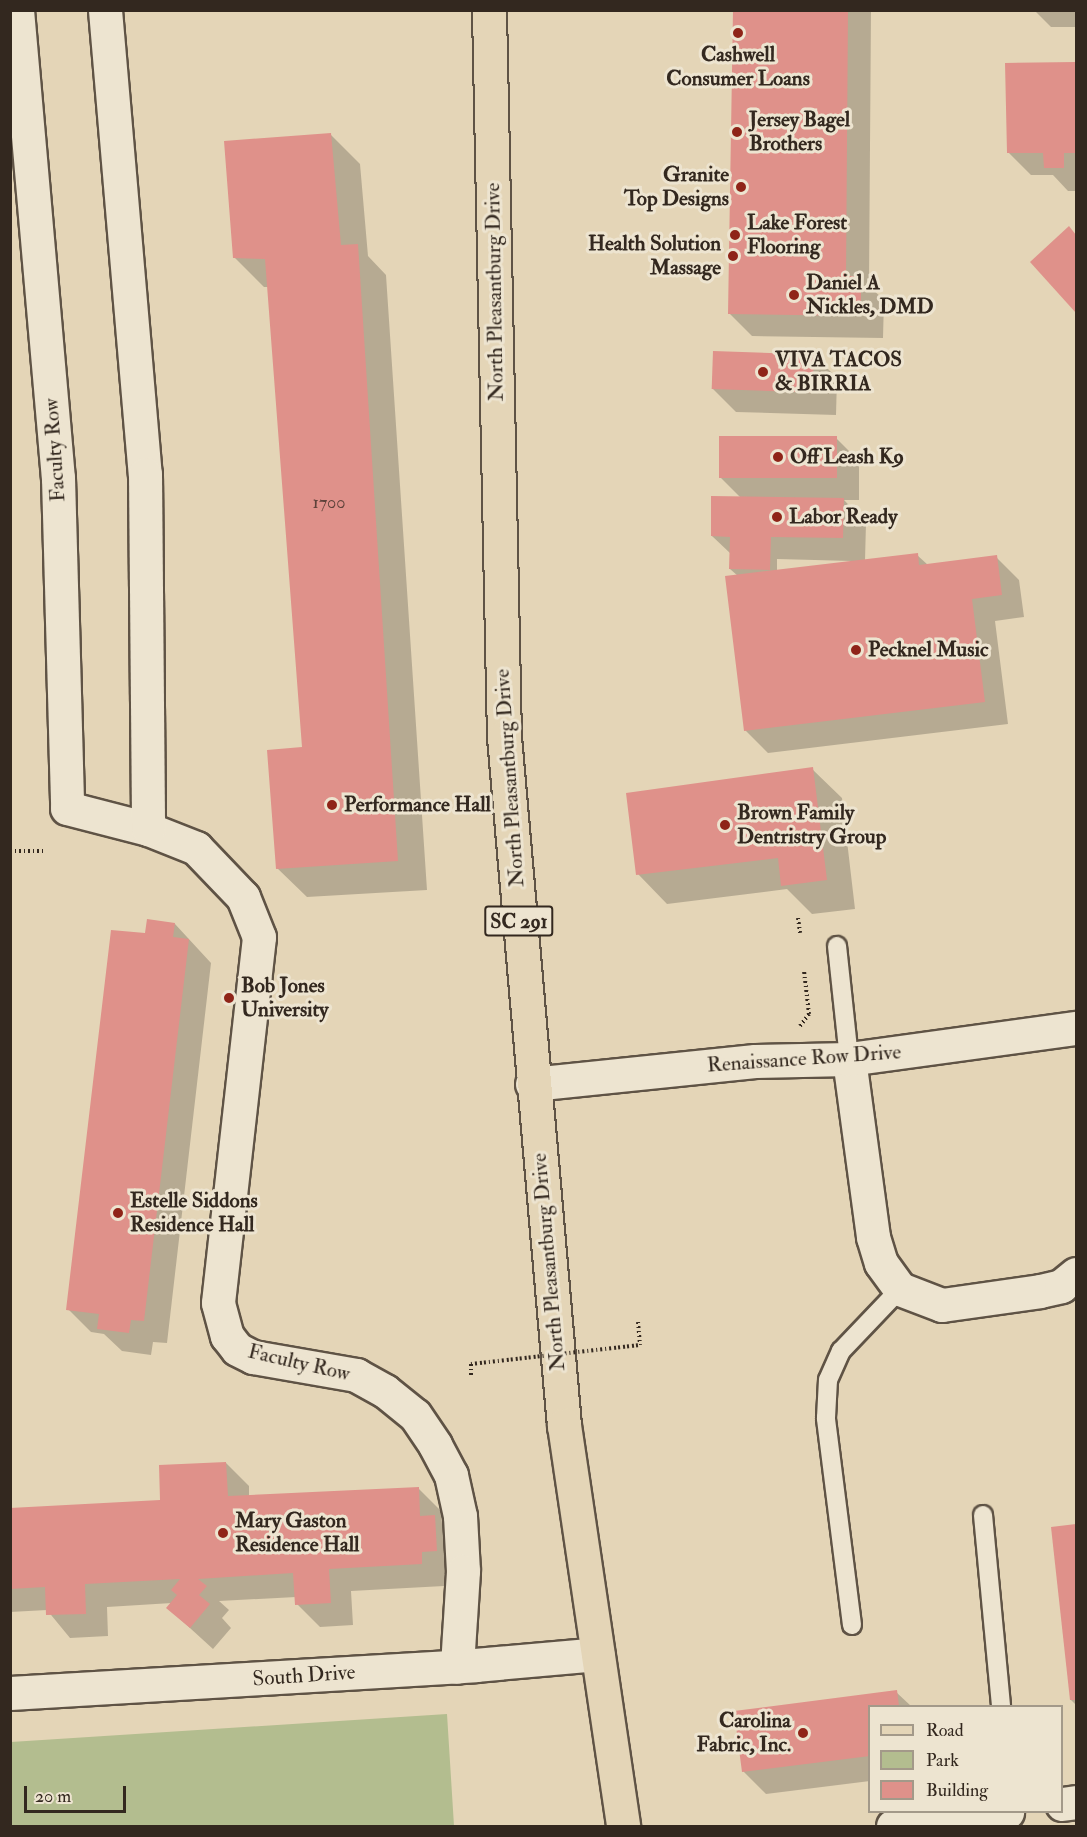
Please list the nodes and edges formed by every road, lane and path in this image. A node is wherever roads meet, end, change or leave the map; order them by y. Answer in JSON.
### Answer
{"nodes":[{"id":1,"x":17,"y":10,"type":"edge"},
{"id":2,"x":105,"y":10,"type":"edge"},
{"id":3,"x":489,"y":10,"type":"edge"},
{"id":4,"x":148,"y":829,"type":"junction"},
{"id":5,"x":10,"y":851,"type":"edge"},
{"id":6,"x":45,"y":851,"type":"dead end"},
{"id":7,"x":798,"y":918,"type":"dead end"},
{"id":8,"x":800,"y":933,"type":"dead end"},
{"id":9,"x":837,"y":946,"type":"dead end"},
{"id":10,"x":804,"y":971,"type":"dead end"},
{"id":11,"x":798,"y":1028,"type":"dead end"},
{"id":12,"x":1077,"y":1029,"type":"edge"},
{"id":13,"x":849,"y":1059,"type":"junction"},
{"id":14,"x":532,"y":1084,"type":"junction"},
{"id":15,"x":1077,"y":1274,"type":"edge"},
{"id":16,"x":900,"y":1289,"type":"junction"},
{"id":17,"x":638,"y":1322,"type":"dead end"},
{"id":18,"x":471,"y":1375,"type":"dead end"},
{"id":19,"x":983,"y":1515,"type":"dead end"},
{"id":20,"x":852,"y":1625,"type":"dead end"},
{"id":21,"x":597,"y":1654,"type":"junction"},
{"id":22,"x":457,"y":1667,"type":"junction"},
{"id":23,"x":10,"y":1693,"type":"edge"},
{"id":24,"x":1001,"y":1705,"type":"edge"},
{"id":25,"x":989,"y":1818,"type":"edge"},
{"id":26,"x":623,"y":1827,"type":"edge"},
{"id":27,"x":893,"y":1827,"type":"edge"}],
"edges":[{"from":1,"to":4,"type":"street","name":"Faculty Row"},
{"from":2,"to":4,"type":"street"},
{"from":3,"to":14,"type":"main road","name":"North Pleasantburg Drive","number":"SC 291"},
{"from":4,"to":22,"type":"street","name":"Faculty Row"},
{"from":5,"to":6,"type":"path"},
{"from":7,"to":8,"type":"path"},
{"from":9,"to":13,"type":"lane"},
{"from":10,"to":11,"type":"path"},
{"from":12,"to":13,"type":"street","name":"Renaissance Row Drive"},
{"from":13,"to":14,"type":"street","name":"Renaissance Row Drive"},
{"from":13,"to":16,"type":"street"},
{"from":14,"to":21,"type":"main road","name":"North Pleasantburg Drive","number":"SC 291"},
{"from":15,"to":16,"type":"street"},
{"from":16,"to":20,"type":"lane"},
{"from":17,"to":18,"type":"path","bridge":true},
{"from":19,"to":24,"type":"lane"},
{"from":21,"to":22,"type":"street","name":"South Drive"},
{"from":21,"to":26,"type":"main road","name":"North Pleasantburg Drive","number":"SC 291"},
{"from":22,"to":23,"type":"street","name":"South Drive"},
{"from":25,"to":27,"type":"street"}]}
